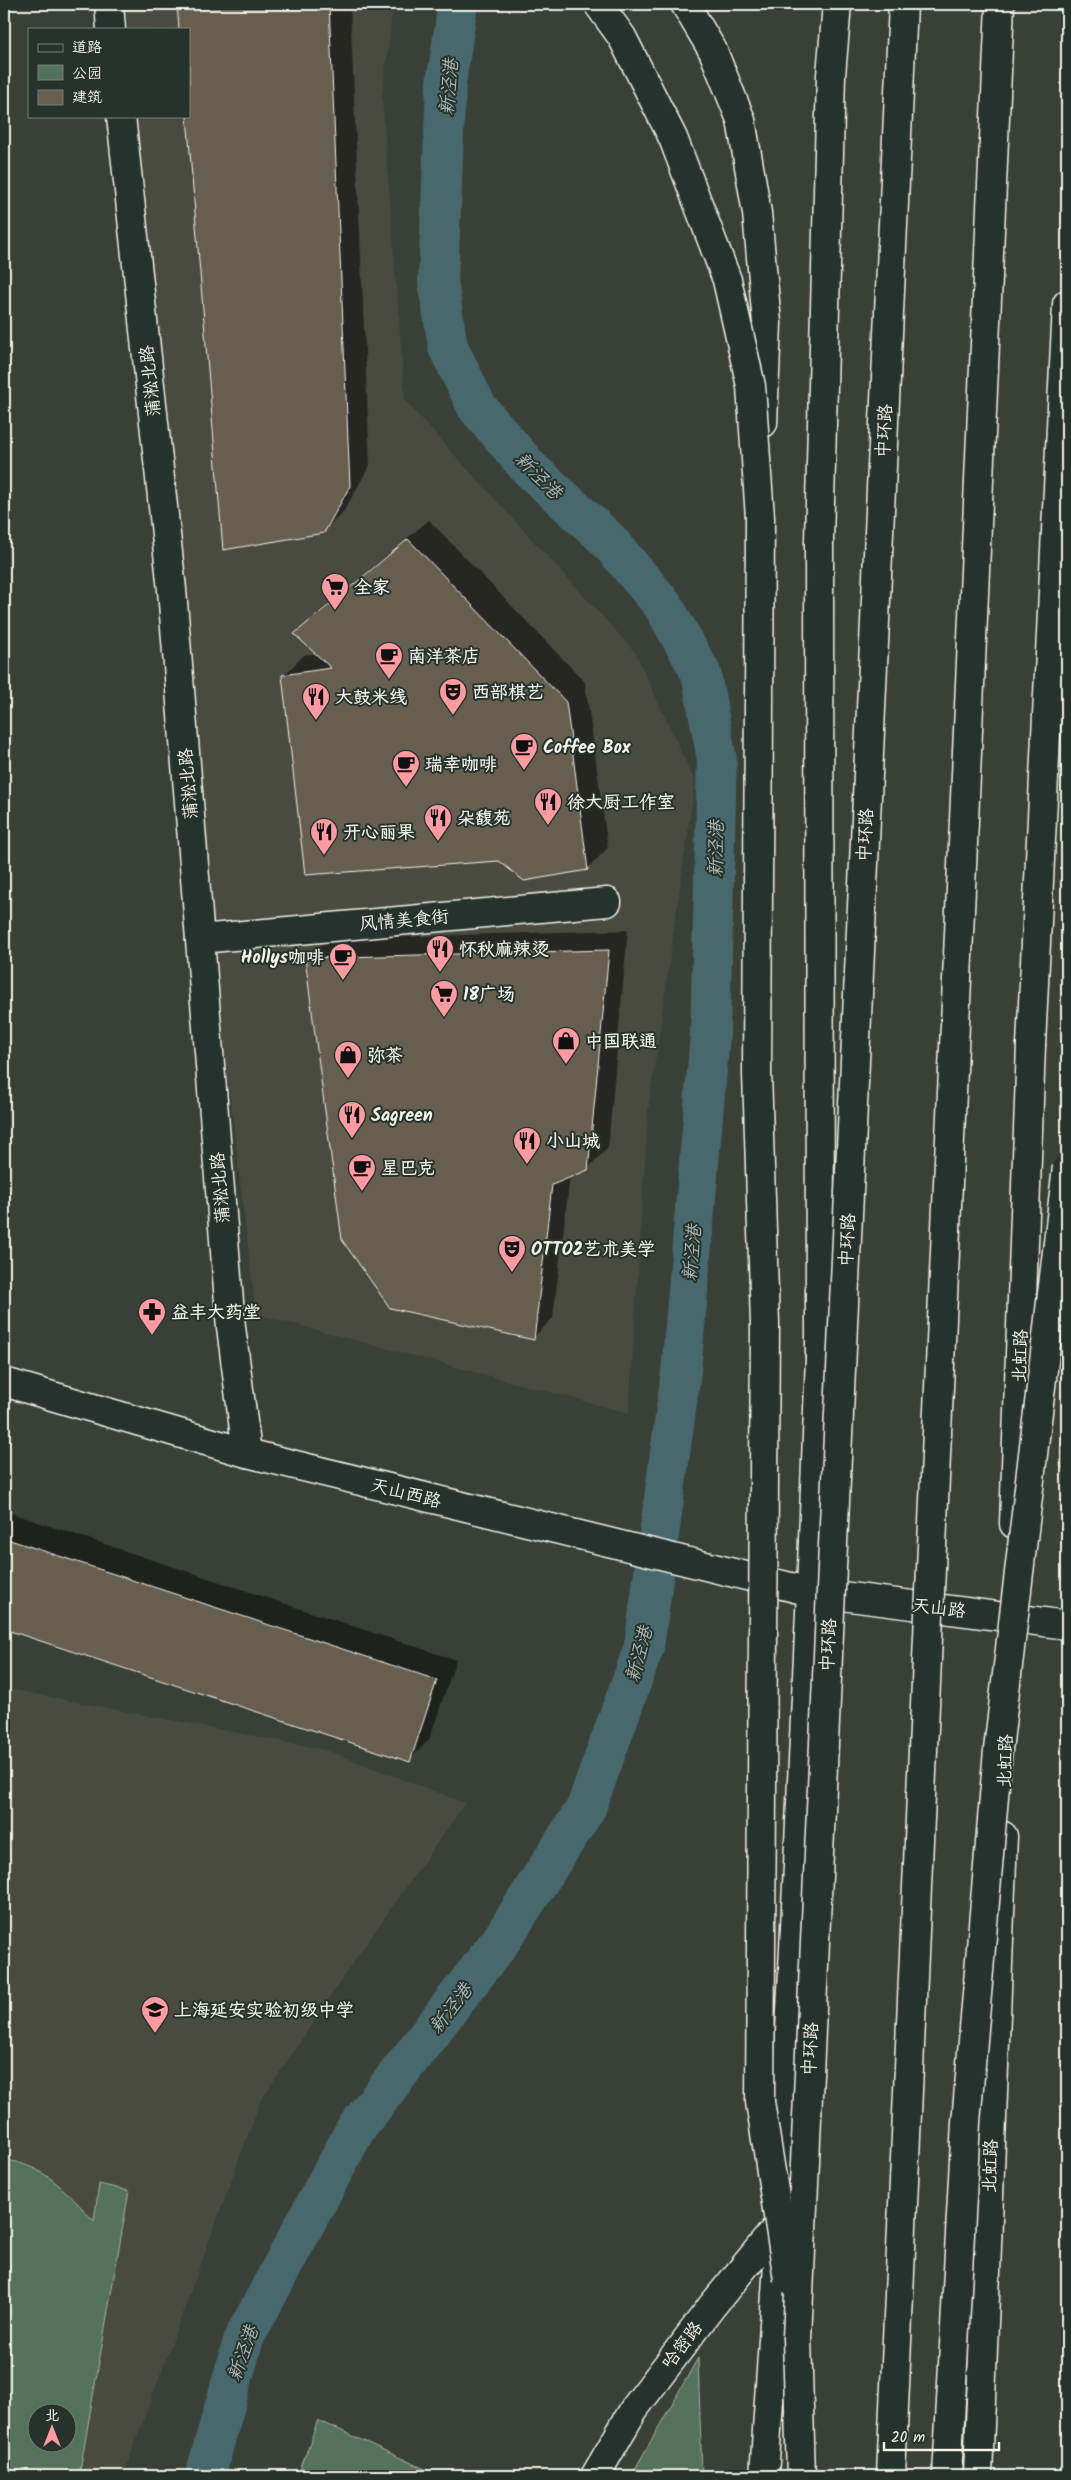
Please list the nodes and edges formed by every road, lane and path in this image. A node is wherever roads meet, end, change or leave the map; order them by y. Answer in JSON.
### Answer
{"nodes":[{"id":1,"x":108,"y":4,"type":"edge"},
{"id":2,"x":598,"y":4,"type":"edge"},
{"id":3,"x":686,"y":4,"type":"edge"},
{"id":4,"x":837,"y":4,"type":"edge"},
{"id":5,"x":903,"y":4,"type":"edge"},
{"id":6,"x":1000,"y":4,"type":"edge"},
{"id":7,"x":111,"y":28,"type":"edge"},
{"id":8,"x":121,"y":118,"type":"edge"},
{"id":9,"x":1067,"y":304,"type":"edge"},
{"id":10,"x":760,"y":518,"type":"junction"},
{"id":11,"x":607,"y":902,"type":"dead end"},
{"id":12,"x":200,"y":939,"type":"junction"},
{"id":13,"x":1067,"y":1167,"type":"edge"},
{"id":14,"x":4,"y":1382,"type":"edge"},
{"id":15,"x":246,"y":1453,"type":"junction"},
{"id":16,"x":812,"y":1592,"type":"junction"},
{"id":17,"x":1011,"y":1617,"type":"junction"},
{"id":18,"x":1067,"y":1625,"type":"edge"},
{"id":19,"x":781,"y":2222,"type":"junction"},
{"id":20,"x":797,"y":2338,"type":"junction"},
{"id":21,"x":595,"y":2476,"type":"edge"},
{"id":22,"x":764,"y":2476,"type":"edge"},
{"id":23,"x":801,"y":2476,"type":"edge"},
{"id":24,"x":891,"y":2476,"type":"edge"},
{"id":25,"x":947,"y":2476,"type":"edge"},
{"id":26,"x":978,"y":2476,"type":"edge"}],
"edges":[{"from":1,"to":7,"type":"main road"},
{"from":2,"to":10,"type":"main road","bridge":true},
{"from":3,"to":10,"type":"main road","bridge":true},
{"from":4,"to":16,"type":"main road"},
{"from":5,"to":20,"type":"main road","name":"中环路","bridge":true},
{"from":6,"to":24,"type":"main road","bridge":true},
{"from":8,"to":12,"type":"main road","name":"蒲淞北路"},
{"from":9,"to":17,"type":"main road","name":"北虹路"},
{"from":10,"to":20,"type":"main road","bridge":true},
{"from":11,"to":12,"type":"main road","name":"风情美食街"},
{"from":12,"to":15,"type":"main road","name":"蒲淞北路"},
{"from":13,"to":25,"type":"main road","bridge":true},
{"from":14,"to":15,"type":"main road","name":"天山西路"},
{"from":15,"to":16,"type":"main road","name":"天山西路"},
{"from":16,"to":17,"type":"main road","name":"天山路"},
{"from":16,"to":19,"type":"main road"},
{"from":17,"to":18,"type":"main road","name":"天山路"},
{"from":17,"to":26,"type":"main road","name":"北虹路"},
{"from":19,"to":21,"type":"main road","name":"哈密路"},
{"from":19,"to":22,"type":"main road"},
{"from":20,"to":23,"type":"main road","name":"中环路","bridge":true}]}
